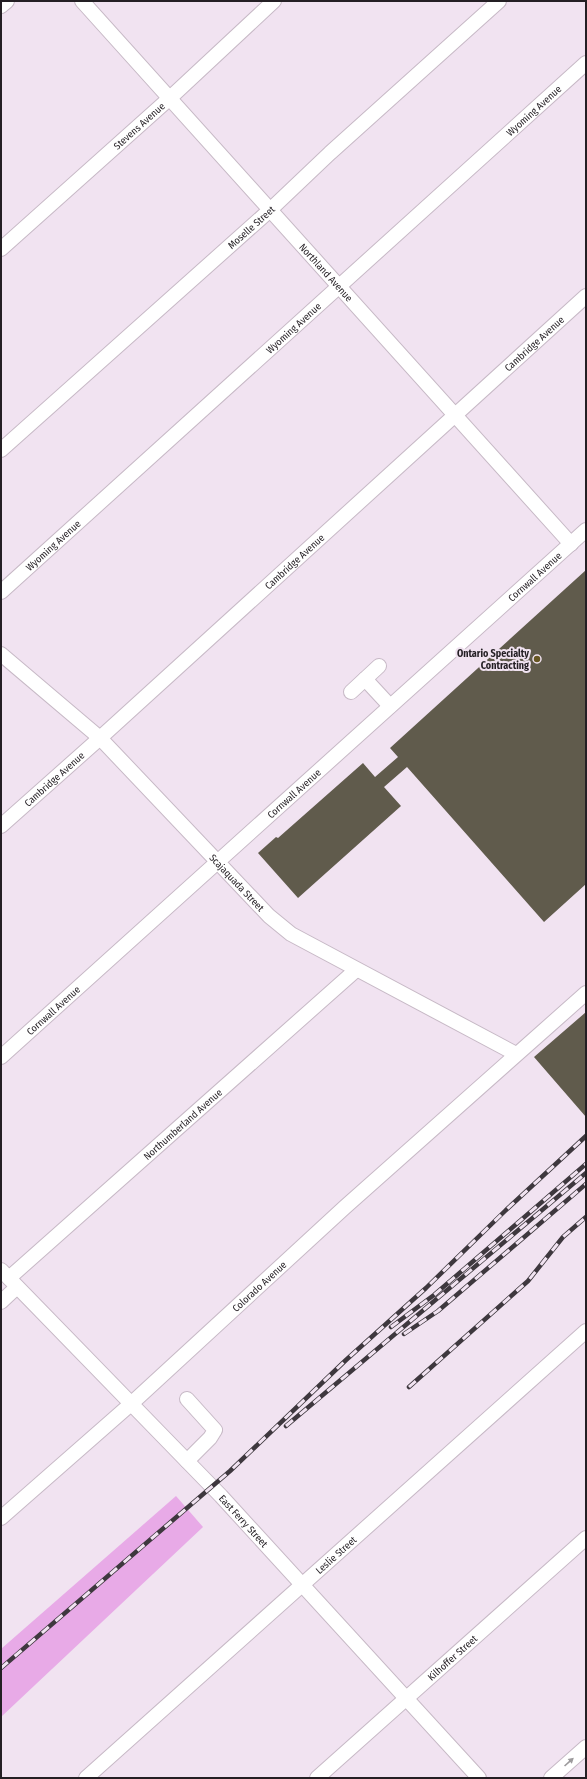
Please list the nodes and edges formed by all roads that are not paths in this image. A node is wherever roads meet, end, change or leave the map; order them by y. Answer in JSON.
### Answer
{"nodes":[{"id":1,"x":7,"y":1,"type":"edge"},
{"id":2,"x":82,"y":1,"type":"edge"},
{"id":3,"x":274,"y":1,"type":"edge"},
{"id":4,"x":499,"y":1,"type":"edge"},
{"id":5,"x":1,"y":6,"type":"edge"},
{"id":6,"x":586,"y":63,"type":"edge"},
{"id":7,"x":171,"y":97,"type":"junction"},
{"id":8,"x":270,"y":210,"type":"junction"},
{"id":9,"x":1,"y":249,"type":"edge"},
{"id":10,"x":340,"y":287,"type":"junction"},
{"id":11,"x":586,"y":296,"type":"edge"},
{"id":12,"x":456,"y":415,"type":"junction"},
{"id":13,"x":1,"y":450,"type":"edge"},
{"id":14,"x":586,"y":530,"type":"edge"},
{"id":15,"x":571,"y":544,"type":"junction"},
{"id":16,"x":1,"y":592,"type":"edge"},
{"id":17,"x":1,"y":654,"type":"edge"},
{"id":18,"x":379,"y":666,"type":"dead end"},
{"id":19,"x":365,"y":679,"type":"junction"},
{"id":20,"x":351,"y":692,"type":"dead end"},
{"id":21,"x":390,"y":706,"type":"junction"},
{"id":22,"x":100,"y":738,"type":"junction"},
{"id":23,"x":1,"y":826,"type":"edge"},
{"id":24,"x":218,"y":862,"type":"junction"},
{"id":25,"x":356,"y":970,"type":"junction"},
{"id":26,"x":586,"y":993,"type":"edge"},
{"id":27,"x":516,"y":1054,"type":"junction"},
{"id":28,"x":1,"y":1057,"type":"edge"},
{"id":29,"x":9,"y":1279,"type":"edge"},
{"id":30,"x":1,"y":1302,"type":"edge"},
{"id":31,"x":586,"y":1331,"type":"edge"},
{"id":32,"x":188,"y":1399,"type":"dead end"},
{"id":33,"x":132,"y":1403,"type":"junction"},
{"id":34,"x":187,"y":1461,"type":"junction"},
{"id":35,"x":1,"y":1518,"type":"edge"},
{"id":36,"x":586,"y":1538,"type":"edge"},
{"id":37,"x":302,"y":1584,"type":"junction"},
{"id":38,"x":406,"y":1698,"type":"junction"},
{"id":39,"x":586,"y":1747,"type":"edge"},
{"id":40,"x":86,"y":1778,"type":"edge"},
{"id":41,"x":317,"y":1778,"type":"edge"},
{"id":42,"x":479,"y":1778,"type":"edge"},
{"id":43,"x":551,"y":1778,"type":"edge"}],
"edges":[{"from":1,"to":5,"type":"street"},
{"from":2,"to":7,"type":"street","name":"Northland Avenue"},
{"from":3,"to":7,"type":"street","name":"Stevens Avenue"},
{"from":4,"to":8,"type":"street","name":"Moselle Street"},
{"from":6,"to":10,"type":"street","name":"Wyoming Avenue"},
{"from":7,"to":8,"type":"street","name":"Northland Avenue"},
{"from":7,"to":9,"type":"street","name":"Stevens Avenue"},
{"from":8,"to":10,"type":"street","name":"Northland Avenue"},
{"from":8,"to":13,"type":"street","name":"Moselle Street"},
{"from":10,"to":12,"type":"street","name":"Northland Avenue"},
{"from":10,"to":16,"type":"street","name":"Wyoming Avenue"},
{"from":11,"to":12,"type":"street","name":"Cambridge Avenue"},
{"from":12,"to":15,"type":"street","name":"Northland Avenue"},
{"from":12,"to":22,"type":"street","name":"Cambridge Avenue"},
{"from":14,"to":15,"type":"street","name":"Cornwall Avenue"},
{"from":15,"to":21,"type":"street","name":"Cornwall Avenue"},
{"from":17,"to":22,"type":"street","name":"Scajaquada Street"},
{"from":18,"to":19,"type":"street"},
{"from":19,"to":20,"type":"street"},
{"from":19,"to":21,"type":"street"},
{"from":21,"to":24,"type":"street","name":"Cornwall Avenue"},
{"from":22,"to":23,"type":"street","name":"Cambridge Avenue"},
{"from":22,"to":24,"type":"street","name":"Scajaquada Street"},
{"from":24,"to":25,"type":"street","name":"Scajaquada Street"},
{"from":24,"to":28,"type":"street","name":"Cornwall Avenue"},
{"from":25,"to":27,"type":"street","name":"Scajaquada Street"},
{"from":25,"to":29,"type":"street","name":"Northumberland Avenue"},
{"from":26,"to":27,"type":"street","name":"Colorado Avenue"},
{"from":27,"to":33,"type":"street","name":"Colorado Avenue"},
{"from":29,"to":30,"type":"street","name":"Northumberland Avenue"},
{"from":29,"to":33,"type":"street","name":"East Ferry Street"},
{"from":31,"to":37,"type":"street","name":"Leslie Street"},
{"from":32,"to":34,"type":"street"},
{"from":33,"to":34,"type":"street","name":"East Ferry Street"},
{"from":33,"to":35,"type":"street","name":"Colorado Avenue"},
{"from":34,"to":37,"type":"street","name":"East Ferry Street"},
{"from":36,"to":38,"type":"street","name":"Kilhoffer Street"},
{"from":37,"to":38,"type":"street","name":"East Ferry Street"},
{"from":37,"to":40,"type":"street","name":"Leslie Street"},
{"from":38,"to":41,"type":"street","name":"Kilhoffer Street"},
{"from":38,"to":42,"type":"street","name":"East Ferry Street"},
{"from":43,"to":39,"type":"street","one_way":true}]}
